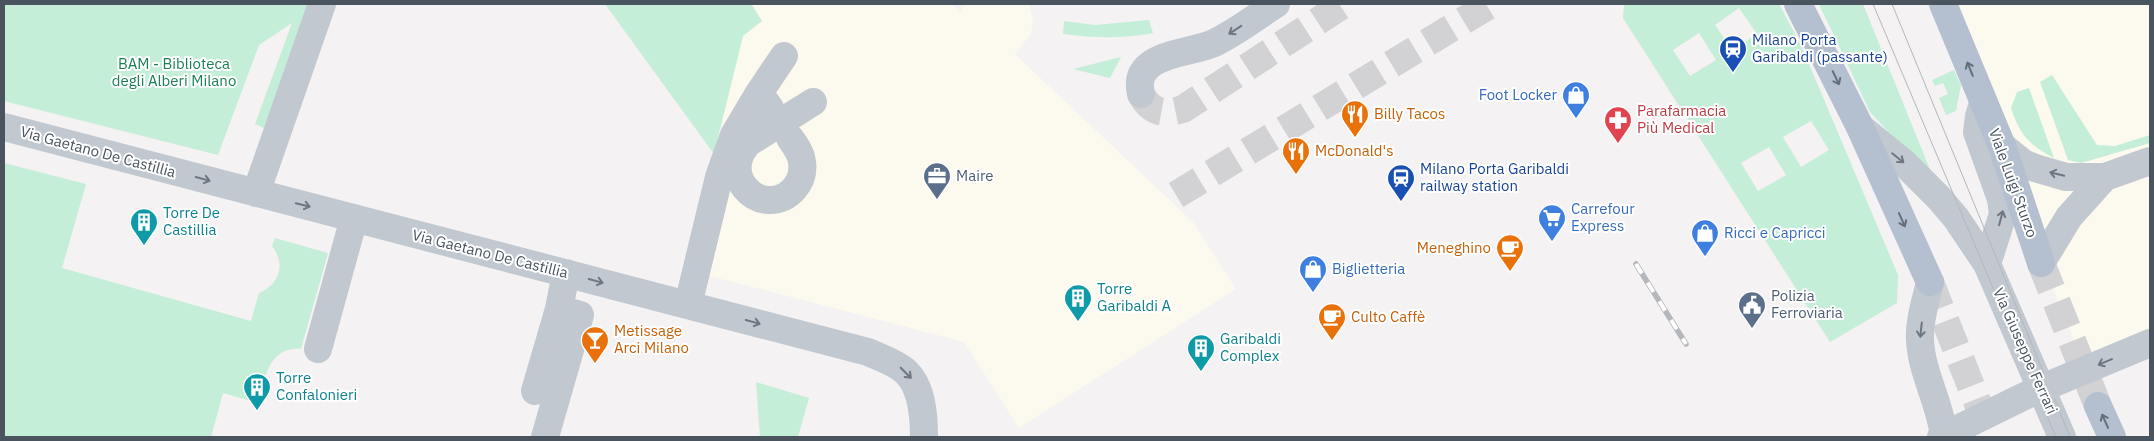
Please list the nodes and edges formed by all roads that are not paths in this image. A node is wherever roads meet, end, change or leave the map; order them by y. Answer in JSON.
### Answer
{"nodes":[{"id":1,"x":322,"y":4,"type":"edge"},
{"id":2,"x":1276,"y":4,"type":"edge"},
{"id":3,"x":1798,"y":4,"type":"edge"},
{"id":4,"x":1943,"y":4,"type":"edge"},
{"id":5,"x":784,"y":56,"type":"dead end"},
{"id":6,"x":1141,"y":94,"type":"dead end"},
{"id":7,"x":813,"y":102,"type":"dead end"},
{"id":8,"x":1983,"y":103,"type":"junction"},
{"id":9,"x":4,"y":127,"type":"edge"},
{"id":10,"x":1860,"y":127,"type":"junction"},
{"id":11,"x":790,"y":138,"type":"dead end"},
{"id":12,"x":2002,"y":146,"type":"junction"},
{"id":13,"x":2150,"y":161,"type":"edge"},
{"id":14,"x":2105,"y":177,"type":"junction"},
{"id":15,"x":256,"y":193,"type":"junction"},
{"id":16,"x":354,"y":218,"type":"junction"},
{"id":17,"x":2041,"y":263,"type":"joint"},
{"id":18,"x":1987,"y":264,"type":"junction"},
{"id":19,"x":566,"y":273,"type":"junction"},
{"id":20,"x":1930,"y":282,"type":"joint"},
{"id":21,"x":688,"y":305,"type":"junction"},
{"id":22,"x":559,"y":309,"type":"junction"},
{"id":23,"x":2150,"y":344,"type":"edge"},
{"id":24,"x":318,"y":349,"type":"dead end"},
{"id":25,"x":535,"y":391,"type":"dead end"},
{"id":26,"x":2098,"y":406,"type":"tunnel mouth"},
{"id":27,"x":545,"y":437,"type":"edge"},
{"id":28,"x":924,"y":437,"type":"edge"},
{"id":29,"x":1942,"y":437,"type":"edge"},
{"id":30,"x":2062,"y":437,"type":"edge"},
{"id":31,"x":2112,"y":437,"type":"edge"}],
"edges":[{"from":1,"to":15,"type":"street"},
{"from":2,"to":6,"type":"street","one_way":true},
{"from":3,"to":10,"type":"main road","one_way":true},
{"from":8,"to":4,"type":"main road","name":"Viale Luigi Sturzo","one_way":true},
{"from":5,"to":21,"type":"street"},
{"from":7,"to":11,"type":"street","bridge":true},
{"from":8,"to":12,"type":"main road","name":"Viale Luigi Sturzo"},
{"from":18,"to":8,"type":"street","name":"Viale Luigi Sturzo","one_way":true},
{"from":9,"to":15,"type":"street","name":"Via Gaetano De Castillia","one_way":true},
{"from":10,"to":18,"type":"street","one_way":true},
{"from":10,"to":20,"type":"main road","one_way":true},
{"from":14,"to":12,"type":"street","one_way":true},
{"from":12,"to":17,"type":"main road","name":"Viale Luigi Sturzo"},
{"from":13,"to":14,"type":"street"},
{"from":14,"to":17,"type":"street"},
{"from":15,"to":16,"type":"street","name":"Via Gaetano De Castillia","one_way":true},
{"from":16,"to":19,"type":"street","name":"Via Gaetano De Castillia"},
{"from":16,"to":24,"type":"street"},
{"from":18,"to":30,"type":"street","name":"Via Giuseppe Ferrari"},
{"from":19,"to":21,"type":"street","name":"Via Gaetano De Castillia","one_way":true},
{"from":19,"to":22,"type":"street"},
{"from":20,"to":29,"type":"street","one_way":true},
{"from":21,"to":28,"type":"street","name":"Via Gaetano De Castillia","one_way":true},
{"from":22,"to":25,"type":"street"},
{"from":22,"to":27,"type":"street"},
{"from":23,"to":29,"type":"street","one_way":true,"bridge":true},
{"from":31,"to":26,"type":"main road","one_way":true}]}
